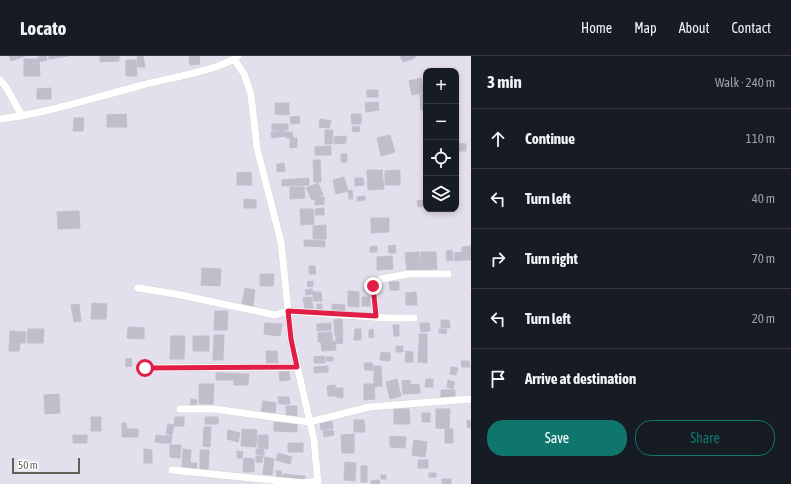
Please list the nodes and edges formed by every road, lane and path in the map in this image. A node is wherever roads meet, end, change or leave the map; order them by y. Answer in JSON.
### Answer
{"nodes":[{"id":1,"x":220,"y":56,"type":"edge"},
{"id":2,"x":236,"y":58,"type":"edge"},
{"id":3,"x":221,"y":65,"type":"junction"},
{"id":4,"x":0,"y":80,"type":"edge"},
{"id":5,"x":22,"y":116,"type":"junction"},
{"id":6,"x":0,"y":119,"type":"edge"},
{"id":7,"x":448,"y":274,"type":"dead end"},
{"id":8,"x":138,"y":288,"type":"dead end"},
{"id":9,"x":288,"y":311,"type":"junction"},
{"id":10,"x":376,"y":316,"type":"junction"},
{"id":11,"x":414,"y":318,"type":"dead end"},
{"id":12,"x":297,"y":367,"type":"junction"},
{"id":13,"x":145,"y":368,"type":"dead end"},
{"id":14,"x":471,"y":399,"type":"edge"},
{"id":15,"x":180,"y":409,"type":"dead end"},
{"id":16,"x":309,"y":422,"type":"junction"},
{"id":17,"x":172,"y":470,"type":"dead end"},
{"id":18,"x":318,"y":482,"type":"edge"}],
"edges":[{"from":1,"to":3,"type":"street"},
{"from":2,"to":3,"type":"street"},
{"from":2,"to":9,"type":"street"},
{"from":3,"to":5,"type":"street"},
{"from":4,"to":5,"type":"street"},
{"from":5,"to":6,"type":"street"},
{"from":7,"to":10,"type":"street"},
{"from":8,"to":9,"type":"street"},
{"from":9,"to":10,"type":"street"},
{"from":9,"to":12,"type":"street"},
{"from":10,"to":11,"type":"street"},
{"from":12,"to":13,"type":"street"},
{"from":12,"to":16,"type":"street"},
{"from":14,"to":16,"type":"street"},
{"from":15,"to":16,"type":"street"},
{"from":16,"to":18,"type":"street"},
{"from":17,"to":18,"type":"street"}]}
